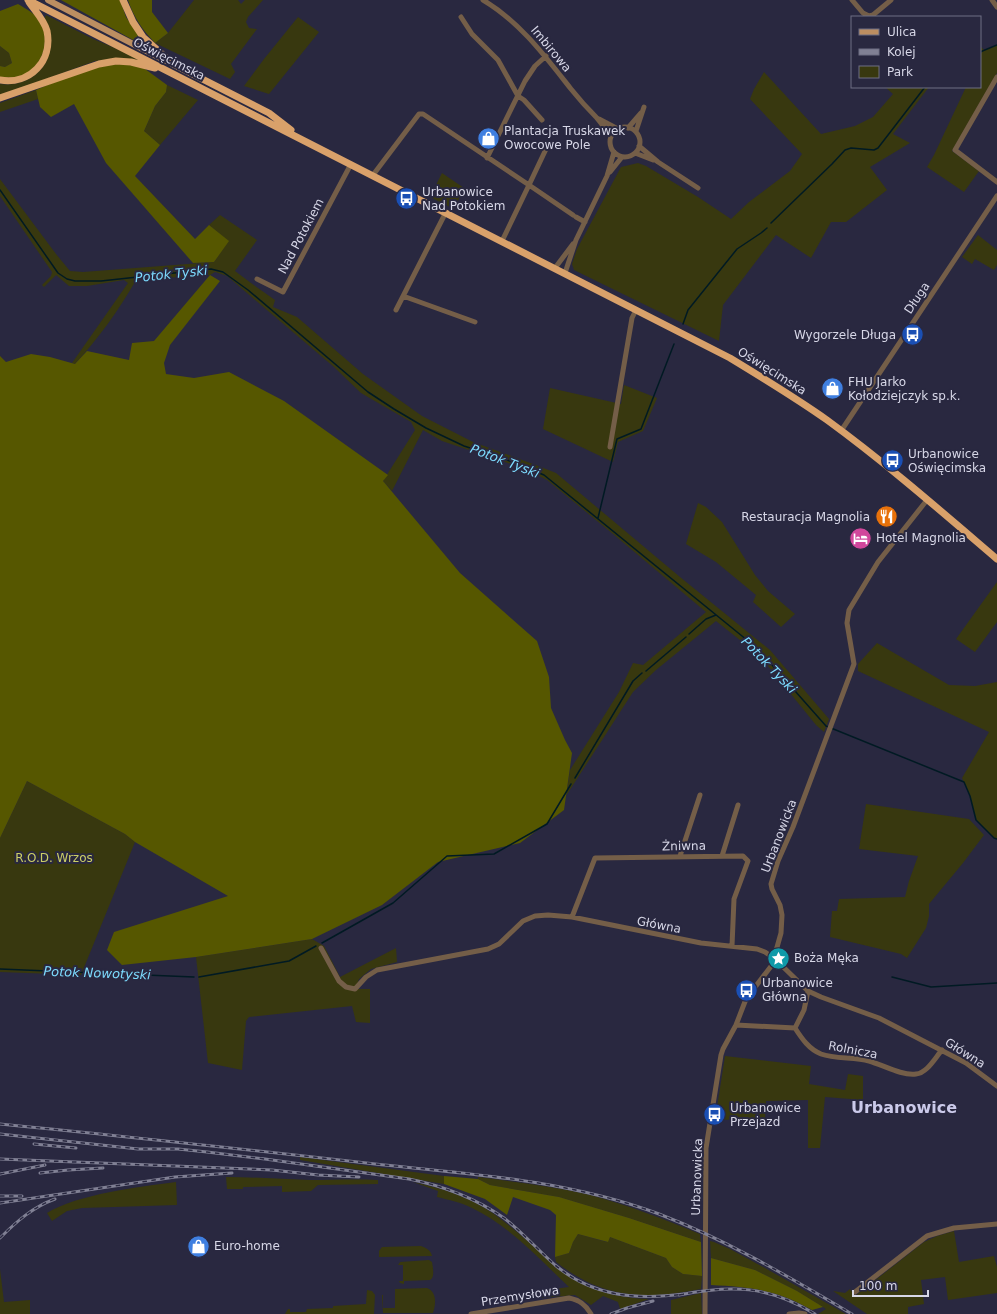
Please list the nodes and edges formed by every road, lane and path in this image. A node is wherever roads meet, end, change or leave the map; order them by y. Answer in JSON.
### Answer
{"nodes":[{"id":1,"x":28,"y":0,"type":"edge"},
{"id":2,"x":48,"y":0,"type":"edge"},
{"id":3,"x":123,"y":0,"type":"edge"},
{"id":4,"x":483,"y":0,"type":"edge"},
{"id":5,"x":852,"y":0,"type":"edge"},
{"id":6,"x":891,"y":0,"type":"edge"},
{"id":7,"x":992,"y":0,"type":"edge"},
{"id":8,"x":997,"y":7,"type":"edge"},
{"id":9,"x":461,"y":18,"type":"dead end"},
{"id":10,"x":546,"y":56,"type":"junction"},
{"id":11,"x":173,"y":64,"type":"junction"},
{"id":12,"x":168,"y":71,"type":"junction"},
{"id":13,"x":997,"y":77,"type":"edge"},
{"id":14,"x":0,"y":80,"type":"edge"},
{"id":15,"x":518,"y":96,"type":"junction"},
{"id":16,"x":0,"y":98,"type":"edge"},
{"id":17,"x":596,"y":117,"type":"junction"},
{"id":18,"x":542,"y":120,"type":"dead end"},
{"id":19,"x":628,"y":128,"type":"junction"},
{"id":20,"x":618,"y":129,"type":"junction"},
{"id":21,"x":636,"y":132,"type":"junction"},
{"id":22,"x":611,"y":136,"type":"junction"},
{"id":23,"x":300,"y":138,"type":"junction"},
{"id":24,"x":639,"y":146,"type":"junction"},
{"id":25,"x":546,"y":147,"type":"dead end"},
{"id":26,"x":614,"y":152,"type":"junction"},
{"id":27,"x":635,"y":153,"type":"junction"},
{"id":28,"x":622,"y":156,"type":"junction"},
{"id":29,"x":487,"y":158,"type":"junction"},
{"id":30,"x":658,"y":162,"type":"junction"},
{"id":31,"x":351,"y":164,"type":"junction"},
{"id":32,"x":373,"y":175,"type":"junction"},
{"id":33,"x":607,"y":176,"type":"junction"},
{"id":34,"x":997,"y":182,"type":"edge"},
{"id":35,"x":529,"y":185,"type":"junction"},
{"id":36,"x":698,"y":188,"type":"dead end"},
{"id":37,"x":997,"y":196,"type":"edge"},
{"id":38,"x":446,"y":212,"type":"junction"},
{"id":39,"x":585,"y":222,"type":"junction"},
{"id":40,"x":576,"y":240,"type":"junction"},
{"id":41,"x":502,"y":241,"type":"junction"},
{"id":42,"x":555,"y":268,"type":"junction"},
{"id":43,"x":565,"y":273,"type":"junction"},
{"id":44,"x":257,"y":279,"type":"dead end"},
{"id":45,"x":403,"y":296,"type":"junction"},
{"id":46,"x":396,"y":310,"type":"dead end"},
{"id":47,"x":636,"y":310,"type":"junction"},
{"id":48,"x":475,"y":322,"type":"dead end"},
{"id":49,"x":841,"y":431,"type":"junction"},
{"id":50,"x":610,"y":447,"type":"dead end"},
{"id":51,"x":927,"y":500,"type":"junction"},
{"id":52,"x":997,"y":560,"type":"edge"},
{"id":53,"x":700,"y":795,"type":"dead end"},
{"id":54,"x":738,"y":805,"type":"dead end"},
{"id":55,"x":680,"y":856,"type":"junction"},
{"id":56,"x":722,"y":856,"type":"junction"},
{"id":57,"x":572,"y":917,"type":"junction"},
{"id":58,"x":732,"y":946,"type":"junction"},
{"id":59,"x":321,"y":948,"type":"dead end"},
{"id":60,"x":775,"y":959,"type":"junction"},
{"id":61,"x":808,"y":991,"type":"junction"},
{"id":62,"x":736,"y":1025,"type":"junction"},
{"id":63,"x":795,"y":1028,"type":"junction"},
{"id":64,"x":942,"y":1050,"type":"junction"},
{"id":65,"x":997,"y":1086,"type":"edge"},
{"id":66,"x":997,"y":1224,"type":"edge"},
{"id":67,"x":855,"y":1292,"type":"dead end"},
{"id":68,"x":471,"y":1314,"type":"edge"},
{"id":69,"x":591,"y":1314,"type":"edge"},
{"id":70,"x":705,"y":1314,"type":"edge"},
{"id":71,"x":789,"y":1314,"type":"edge"},
{"id":72,"x":805,"y":1314,"type":"edge"}],
"edges":[{"from":1,"to":12,"type":"highway","name":"Oświęcimska"},
{"from":1,"to":14,"type":"highway"},
{"from":2,"to":11,"type":"main road","name":"Oświęcimska"},
{"from":3,"to":11,"type":"highway"},
{"from":4,"to":10,"type":"street","name":"Imbirowa"},
{"from":5,"to":6,"type":"street"},
{"from":7,"to":8,"type":"street"},
{"from":9,"to":15,"type":"street"},
{"from":10,"to":15,"type":"street"},
{"from":10,"to":17,"type":"street","name":"Imbirowa"},
{"from":11,"to":23,"type":"highway","name":"Oświęcimska"},
{"from":12,"to":16,"type":"highway"},
{"from":12,"to":23,"type":"highway","name":"Oświęcimska"},
{"from":13,"to":34,"type":"street"},
{"from":15,"to":18,"type":"street"},
{"from":15,"to":29,"type":"street"},
{"from":17,"to":20,"type":"street","name":"Imbirowa"},
{"from":17,"to":22,"type":"street","name":"Imbirowa"},
{"from":19,"to":20,"type":"street"},
{"from":19,"to":21,"type":"street"},
{"from":19,"to":21,"type":"street"},
{"from":20,"to":22,"type":"street"},
{"from":21,"to":24,"type":"street"},
{"from":22,"to":26,"type":"street"},
{"from":23,"to":31,"type":"highway","name":"Oświęcimska"},
{"from":24,"to":27,"type":"street"},
{"from":24,"to":30,"type":"street"},
{"from":25,"to":35,"type":"street"},
{"from":26,"to":28,"type":"street"},
{"from":26,"to":33,"type":"street"},
{"from":27,"to":28,"type":"street"},
{"from":27,"to":30,"type":"street"},
{"from":28,"to":33,"type":"street"},
{"from":29,"to":32,"type":"street"},
{"from":29,"to":35,"type":"street"},
{"from":30,"to":36,"type":"street"},
{"from":31,"to":32,"type":"highway","name":"Oświęcimska"},
{"from":31,"to":44,"type":"street","name":"Nad Potokiem"},
{"from":32,"to":38,"type":"highway","name":"Oświęcimska"},
{"from":33,"to":39,"type":"street"},
{"from":35,"to":39,"type":"street"},
{"from":35,"to":41,"type":"street"},
{"from":37,"to":49,"type":"street","name":"Długa"},
{"from":38,"to":41,"type":"highway","name":"Oświęcimska"},
{"from":38,"to":45,"type":"street"},
{"from":39,"to":40,"type":"street"},
{"from":40,"to":42,"type":"street"},
{"from":40,"to":43,"type":"street"},
{"from":41,"to":42,"type":"highway","name":"Oświęcimska"},
{"from":42,"to":43,"type":"highway","name":"Oświęcimska"},
{"from":43,"to":47,"type":"highway","name":"Oświęcimska"},
{"from":45,"to":46,"type":"street"},
{"from":45,"to":48,"type":"street"},
{"from":47,"to":49,"type":"highway","name":"Oświęcimska"},
{"from":47,"to":50,"type":"street"},
{"from":49,"to":51,"type":"highway","name":"Oświęcimska"},
{"from":51,"to":52,"type":"highway","name":"Oświęcimska"},
{"from":51,"to":60,"type":"street","name":"Urbanowicka"},
{"from":53,"to":55,"type":"street"},
{"from":54,"to":56,"type":"street"},
{"from":55,"to":56,"type":"street","name":"Żniwna"},
{"from":55,"to":57,"type":"street","name":"Żniwna"},
{"from":56,"to":58,"type":"street","name":"Żniwna"},
{"from":57,"to":58,"type":"street","name":"Główna"},
{"from":57,"to":59,"type":"street","name":"Główna"},
{"from":58,"to":60,"type":"street","name":"Główna"},
{"from":60,"to":61,"type":"street","name":"Główna"},
{"from":60,"to":62,"type":"street","name":"Urbanowicka"},
{"from":61,"to":63,"type":"street"},
{"from":61,"to":64,"type":"street","name":"Główna"},
{"from":62,"to":63,"type":"street"},
{"from":62,"to":70,"type":"street","name":"Urbanowicka"},
{"from":63,"to":64,"type":"street","name":"Rolnicza"},
{"from":64,"to":65,"type":"street","name":"Główna"},
{"from":66,"to":67,"type":"street"},
{"from":68,"to":69,"type":"street","name":"Przemysłowa"},
{"from":71,"to":72,"type":"street"}]}
